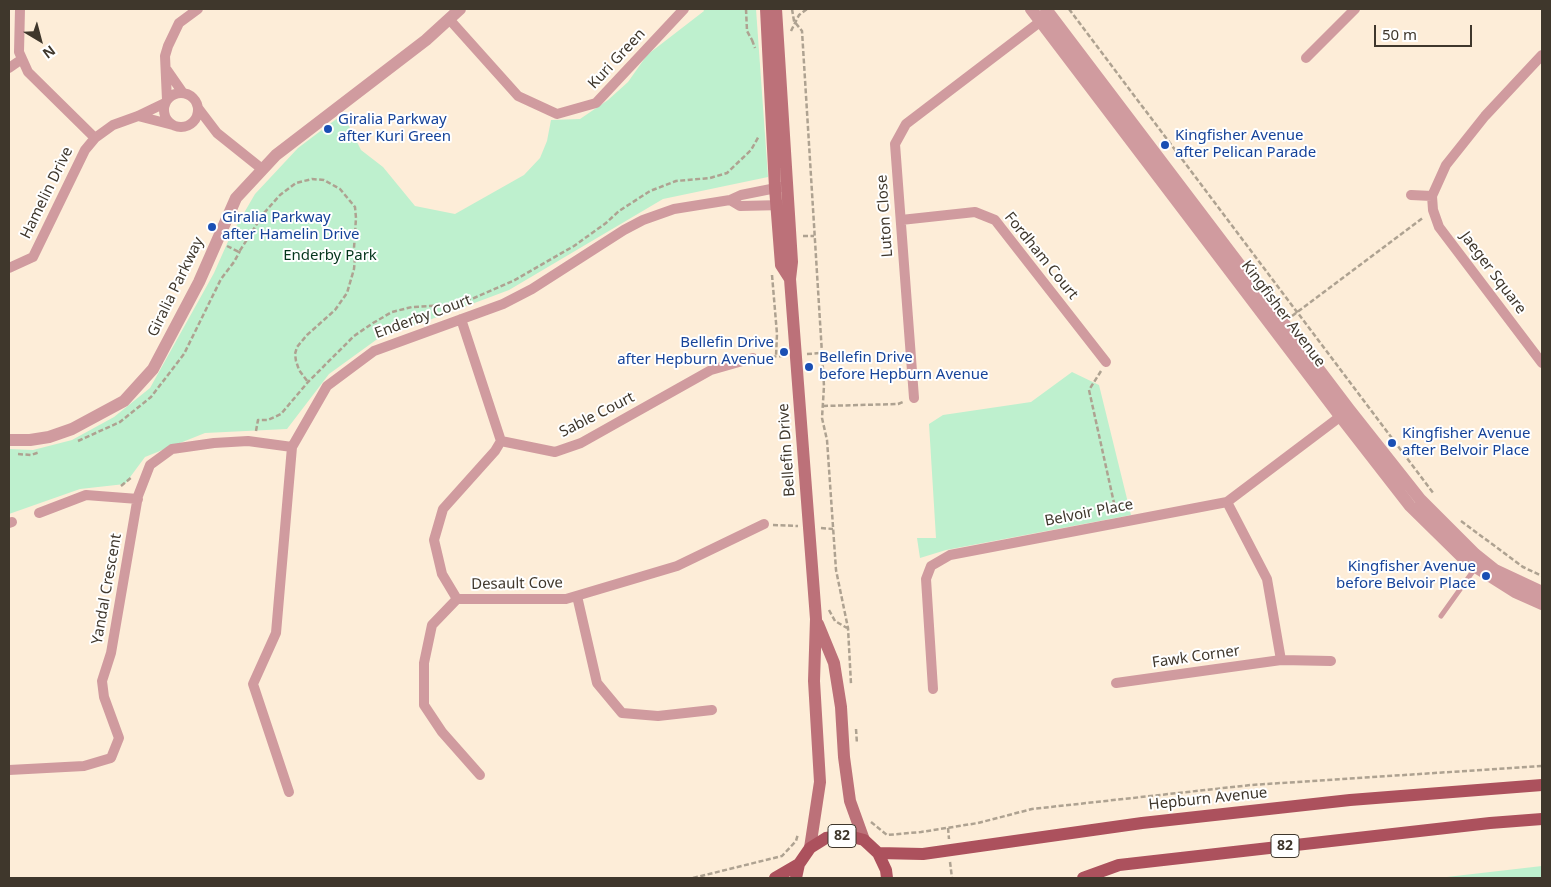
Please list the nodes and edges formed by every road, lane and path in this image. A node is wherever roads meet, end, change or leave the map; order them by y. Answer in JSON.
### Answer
{"nodes":[{"id":1,"x":20,"y":9,"type":"edge"},
{"id":2,"x":198,"y":9,"type":"edge"},
{"id":3,"x":460,"y":9,"type":"edge"},
{"id":4,"x":684,"y":9,"type":"edge"},
{"id":5,"x":766,"y":9,"type":"edge"},
{"id":6,"x":776,"y":9,"type":"edge"},
{"id":7,"x":792,"y":9,"type":"edge"},
{"id":8,"x":1030,"y":9,"type":"edge"},
{"id":9,"x":1069,"y":9,"type":"edge"},
{"id":10,"x":1355,"y":9,"type":"edge"},
{"id":11,"x":1045,"y":15,"type":"edge"},
{"id":12,"x":449,"y":19,"type":"junction"},
{"id":13,"x":752,"y":40,"type":"dead end"},
{"id":14,"x":755,"y":48,"type":"dead end"},
{"id":15,"x":1542,"y":55,"type":"edge"},
{"id":16,"x":1306,"y":58,"type":"dead end"},
{"id":17,"x":22,"y":59,"type":"junction"},
{"id":18,"x":9,"y":68,"type":"edge"},
{"id":19,"x":166,"y":69,"type":"junction"},
{"id":20,"x":183,"y":93,"type":"junction"},
{"id":21,"x":166,"y":102,"type":"junction"},
{"id":22,"x":198,"y":108,"type":"junction"},
{"id":23,"x":138,"y":116,"type":"junction"},
{"id":24,"x":192,"y":124,"type":"junction"},
{"id":25,"x":173,"y":125,"type":"junction"},
{"id":26,"x":762,"y":129,"type":"dead end"},
{"id":27,"x":217,"y":133,"type":"junction"},
{"id":28,"x":95,"y":138,"type":"junction"},
{"id":29,"x":262,"y":169,"type":"junction"},
{"id":30,"x":781,"y":187,"type":"junction"},
{"id":31,"x":1411,"y":194,"type":"dead end"},
{"id":32,"x":1432,"y":196,"type":"junction"},
{"id":33,"x":730,"y":200,"type":"junction"},
{"id":34,"x":782,"y":205,"type":"junction"},
{"id":35,"x":1433,"y":210,"type":"junction"},
{"id":36,"x":901,"y":220,"type":"junction"},
{"id":37,"x":217,"y":241,"type":"junction"},
{"id":38,"x":9,"y":268,"type":"edge"},
{"id":39,"x":1297,"y":313,"type":"junction"},
{"id":40,"x":461,"y":319,"type":"junction"},
{"id":41,"x":1284,"y":322,"type":"junction"},
{"id":42,"x":796,"y":355,"type":"junction"},
{"id":43,"x":753,"y":358,"type":"joint"},
{"id":44,"x":1106,"y":362,"type":"joint"},
{"id":45,"x":1542,"y":363,"type":"edge"},
{"id":46,"x":308,"y":382,"type":"junction"},
{"id":47,"x":914,"y":398,"type":"joint"},
{"id":48,"x":824,"y":406,"type":"junction"},
{"id":49,"x":1345,"y":413,"type":"junction"},
{"id":50,"x":9,"y":440,"type":"edge"},
{"id":51,"x":501,"y":441,"type":"junction"},
{"id":52,"x":254,"y":442,"type":"junction"},
{"id":53,"x":292,"y":447,"type":"junction"},
{"id":54,"x":138,"y":499,"type":"junction"},
{"id":55,"x":1439,"y":500,"type":"dead end"},
{"id":56,"x":1227,"y":502,"type":"junction"},
{"id":57,"x":38,"y":512,"type":"dead end"},
{"id":58,"x":1459,"y":519,"type":"dead end"},
{"id":59,"x":1118,"y":523,"type":"junction"},
{"id":60,"x":764,"y":524,"type":"joint"},
{"id":61,"x":809,"y":527,"type":"junction"},
{"id":62,"x":1478,"y":563,"type":"junction"},
{"id":63,"x":1542,"y":576,"type":"edge"},
{"id":64,"x":1542,"y":592,"type":"edge"},
{"id":65,"x":577,"y":596,"type":"junction"},
{"id":66,"x":458,"y":599,"type":"junction"},
{"id":67,"x":1542,"y":604,"type":"edge"},
{"id":68,"x":1441,"y":616,"type":"dead end"},
{"id":69,"x":816,"y":619,"type":"junction"},
{"id":70,"x":1281,"y":660,"type":"junction"},
{"id":71,"x":1331,"y":661,"type":"dead end"},
{"id":72,"x":1116,"y":683,"type":"dead end"},
{"id":73,"x":852,"y":685,"type":"dead end"},
{"id":74,"x":933,"y":689,"type":"dead end"},
{"id":75,"x":712,"y":710,"type":"dead end"},
{"id":76,"x":856,"y":722,"type":"dead end"},
{"id":77,"x":858,"y":750,"type":"dead end"},
{"id":78,"x":1542,"y":766,"type":"edge"},
{"id":79,"x":9,"y":770,"type":"edge"},
{"id":80,"x":480,"y":775,"type":"dead end"},
{"id":81,"x":1542,"y":785,"type":"edge"},
{"id":82,"x":289,"y":792,"type":"dead end"},
{"id":83,"x":867,"y":814,"type":"dead end"},
{"id":84,"x":1542,"y":819,"type":"edge"},
{"id":85,"x":799,"y":832,"type":"dead end"},
{"id":86,"x":864,"y":840,"type":"junction"},
{"id":87,"x":810,"y":848,"type":"junction"},
{"id":88,"x":878,"y":853,"type":"junction"},
{"id":89,"x":799,"y":864,"type":"junction"},
{"id":90,"x":693,"y":878,"type":"edge"},
{"id":91,"x":775,"y":878,"type":"edge"},
{"id":92,"x":796,"y":878,"type":"edge"},
{"id":93,"x":887,"y":878,"type":"edge"},
{"id":94,"x":1083,"y":878,"type":"edge"}],
"edges":[{"from":1,"to":17,"type":"street"},
{"from":2,"to":19,"type":"street"},
{"from":3,"to":12,"type":"street","name":"Giralia Parkway"},
{"from":4,"to":12,"type":"street","name":"Kuri Green"},
{"from":5,"to":30,"type":"main road","name":"Bellefin Drive"},
{"from":6,"to":30,"type":"main road","name":"Bellefin Drive"},
{"from":7,"to":48,"type":"path"},
{"from":8,"to":11,"type":"street","name":"Kingfisher Avenue"},
{"from":9,"to":39,"type":"path"},
{"from":10,"to":16,"type":"street"},
{"from":11,"to":36,"type":"street","name":"Luton Close"},
{"from":11,"to":41,"type":"street","name":"Kingfisher Avenue"},
{"from":11,"to":49,"type":"street","name":"Kingfisher Avenue"},
{"from":12,"to":29,"type":"street","name":"Giralia Parkway"},
{"from":13,"to":14,"type":"path"},
{"from":15,"to":32,"type":"street","name":"Jaeger Square"},
{"from":17,"to":18,"type":"street"},
{"from":17,"to":28,"type":"street"},
{"from":19,"to":20,"type":"street"},
{"from":19,"to":21,"type":"street"},
{"from":20,"to":21,"type":"street"},
{"from":20,"to":22,"type":"street"},
{"from":21,"to":23,"type":"street","name":"Hamelin Drive"},
{"from":21,"to":25,"type":"street"},
{"from":22,"to":24,"type":"street"},
{"from":22,"to":27,"type":"street"},
{"from":23,"to":25,"type":"street"},
{"from":23,"to":28,"type":"street","name":"Hamelin Drive"},
{"from":24,"to":25,"type":"street"},
{"from":24,"to":27,"type":"street"},
{"from":26,"to":46,"type":"path"},
{"from":27,"to":29,"type":"street"},
{"from":28,"to":38,"type":"street","name":"Hamelin Drive"},
{"from":29,"to":37,"type":"street","name":"Giralia Parkway"},
{"from":30,"to":33,"type":"street","name":"Enderby Court"},
{"from":30,"to":34,"type":"main road","name":"Bellefin Drive"},
{"from":31,"to":32,"type":"street"},
{"from":32,"to":35,"type":"street","name":"Jaeger Square"},
{"from":33,"to":34,"type":"street","name":"Enderby Court"},
{"from":33,"to":40,"type":"street","name":"Enderby Court"},
{"from":34,"to":42,"type":"main road","name":"Bellefin Drive"},
{"from":35,"to":39,"type":"path"},
{"from":35,"to":45,"type":"street","name":"Jaeger Square"},
{"from":36,"to":44,"type":"street","name":"Fordham Court"},
{"from":36,"to":47,"type":"street","name":"Luton Close"},
{"from":37,"to":46,"type":"path"},
{"from":37,"to":50,"type":"street","name":"Giralia Parkway"},
{"from":39,"to":41,"type":"path"},
{"from":39,"to":55,"type":"path"},
{"from":40,"to":51,"type":"street"},
{"from":40,"to":53,"type":"street","name":"Enderby Court"},
{"from":41,"to":49,"type":"street","name":"Kingfisher Avenue"},
{"from":42,"to":43,"type":"path"},
{"from":42,"to":61,"type":"main road","name":"Bellefin Drive"},
{"from":43,"to":51,"type":"street","name":"Sable Court"},
{"from":44,"to":59,"type":"path"},
{"from":46,"to":52,"type":"path"},
{"from":47,"to":48,"type":"path"},
{"from":48,"to":73,"type":"path"},
{"from":49,"to":56,"type":"street","name":"Belvoir Place"},
{"from":49,"to":62,"type":"street","name":"Kingfisher Avenue"},
{"from":51,"to":66,"type":"street","name":"Desault Cove"},
{"from":52,"to":53,"type":"street","name":"Yandal Crescent"},
{"from":52,"to":54,"type":"street","name":"Yandal Crescent"},
{"from":53,"to":82,"type":"street","name":"Enderby Court"},
{"from":54,"to":57,"type":"street"},
{"from":54,"to":79,"type":"street","name":"Yandal Crescent"},
{"from":56,"to":59,"type":"street","name":"Belvoir Place"},
{"from":56,"to":70,"type":"street"},
{"from":58,"to":63,"type":"path"},
{"from":59,"to":74,"type":"street","name":"Belvoir Place"},
{"from":60,"to":61,"type":"path"},
{"from":60,"to":65,"type":"street","name":"Desault Cove"},
{"from":61,"to":69,"type":"main road","name":"Bellefin Drive"},
{"from":62,"to":64,"type":"street","name":"Kingfisher Avenue"},
{"from":62,"to":67,"type":"street","name":"Kingfisher Avenue"},
{"from":62,"to":68,"type":"lane"},
{"from":65,"to":66,"type":"street","name":"Desault Cove"},
{"from":65,"to":75,"type":"street"},
{"from":66,"to":80,"type":"street"},
{"from":69,"to":86,"type":"main road","name":"Bellefin Drive"},
{"from":69,"to":87,"type":"main road","name":"Bellefin Drive"},
{"from":70,"to":71,"type":"street","name":"Fawk Corner"},
{"from":70,"to":72,"type":"street","name":"Fawk Corner"},
{"from":76,"to":77,"type":"path"},
{"from":78,"to":83,"type":"path"},
{"from":81,"to":88,"type":"main road","name":"Hepburn Avenue"},
{"from":84,"to":94,"type":"main road","number":"82"},
{"from":85,"to":90,"type":"path"},
{"from":86,"to":87,"type":"main road","number":"82"},
{"from":86,"to":88,"type":"main road","number":"82"},
{"from":87,"to":89,"type":"main road","number":"82"},
{"from":88,"to":93,"type":"main road","number":"82"},
{"from":89,"to":91,"type":"main road","number":"82"},
{"from":89,"to":92,"type":"main road","number":"82"}]}
